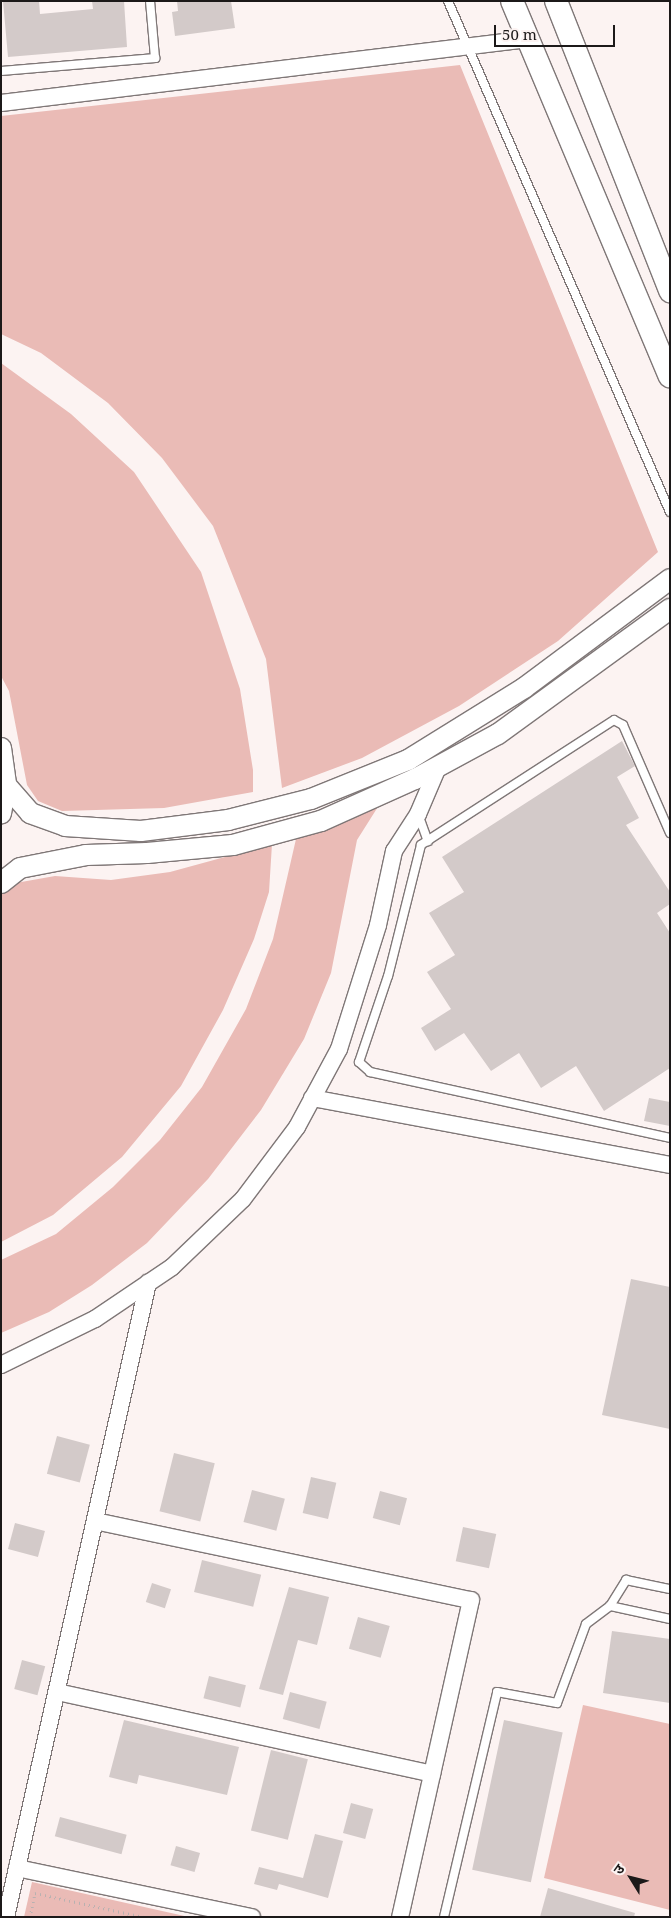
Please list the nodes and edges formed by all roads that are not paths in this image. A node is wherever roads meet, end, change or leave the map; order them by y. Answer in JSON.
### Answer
{"nodes":[{"id":1,"x":150,"y":1,"type":"edge"},
{"id":2,"x":448,"y":1,"type":"edge"},
{"id":3,"x":512,"y":1,"type":"edge"},
{"id":4,"x":556,"y":1,"type":"edge"},
{"id":5,"x":528,"y":39,"type":"junction"},
{"id":6,"x":468,"y":46,"type":"junction"},
{"id":7,"x":1,"y":71,"type":"edge"},
{"id":8,"x":1,"y":104,"type":"edge"},
{"id":9,"x":670,"y":291,"type":"edge"},
{"id":10,"x":670,"y":376,"type":"edge"},
{"id":11,"x":670,"y":512,"type":"edge"},
{"id":12,"x":670,"y":579,"type":"edge"},
{"id":13,"x":670,"y":609,"type":"edge"},
{"id":14,"x":1,"y":748,"type":"edge"},
{"id":15,"x":438,"y":767,"type":"junction"},
{"id":16,"x":6,"y":785,"type":"junction"},
{"id":17,"x":1,"y":814,"type":"edge"},
{"id":18,"x":418,"y":814,"type":"junction"},
{"id":19,"x":670,"y":833,"type":"edge"},
{"id":20,"x":428,"y":841,"type":"junction"},
{"id":21,"x":1,"y":883,"type":"edge"},
{"id":22,"x":312,"y":1098,"type":"junction"},
{"id":23,"x":670,"y":1138,"type":"edge"},
{"id":24,"x":670,"y":1165,"type":"edge"},
{"id":25,"x":148,"y":1283,"type":"junction"},
{"id":26,"x":1,"y":1365,"type":"edge"},
{"id":27,"x":95,"y":1521,"type":"junction"},
{"id":28,"x":670,"y":1589,"type":"edge"},
{"id":29,"x":610,"y":1606,"type":"junction"},
{"id":30,"x":670,"y":1619,"type":"edge"},
{"id":31,"x":57,"y":1692,"type":"junction"},
{"id":32,"x":432,"y":1774,"type":"junction"},
{"id":33,"x":18,"y":1868,"type":"junction"},
{"id":34,"x":214,"y":1913,"type":"edge"},
{"id":35,"x":6,"y":1917,"type":"edge"},
{"id":36,"x":252,"y":1917,"type":"edge"},
{"id":37,"x":400,"y":1917,"type":"edge"},
{"id":38,"x":444,"y":1917,"type":"edge"}],
"edges":[{"from":1,"to":7,"type":"lane"},
{"from":2,"to":6,"type":"lane"},
{"from":3,"to":5,"type":"main road"},
{"from":4,"to":9,"type":"main road"},
{"from":5,"to":6,"type":"street"},
{"from":5,"to":10,"type":"main road"},
{"from":6,"to":8,"type":"street"},
{"from":6,"to":11,"type":"lane"},
{"from":12,"to":16,"type":"street"},
{"from":13,"to":15,"type":"street"},
{"from":14,"to":16,"type":"street"},
{"from":15,"to":18,"type":"street"},
{"from":15,"to":21,"type":"street"},
{"from":16,"to":17,"type":"street"},
{"from":18,"to":20,"type":"lane"},
{"from":18,"to":22,"type":"street"},
{"from":19,"to":20,"type":"lane"},
{"from":20,"to":23,"type":"lane"},
{"from":22,"to":24,"type":"street"},
{"from":22,"to":25,"type":"street"},
{"from":25,"to":26,"type":"street"},
{"from":25,"to":27,"type":"street"},
{"from":27,"to":31,"type":"street"},
{"from":27,"to":32,"type":"street"},
{"from":28,"to":29,"type":"lane"},
{"from":29,"to":30,"type":"lane"},
{"from":29,"to":38,"type":"lane"},
{"from":31,"to":32,"type":"street"},
{"from":31,"to":33,"type":"street"},
{"from":32,"to":37,"type":"street"},
{"from":33,"to":34,"type":"street"},
{"from":33,"to":35,"type":"street"},
{"from":34,"to":36,"type":"street"}]}
